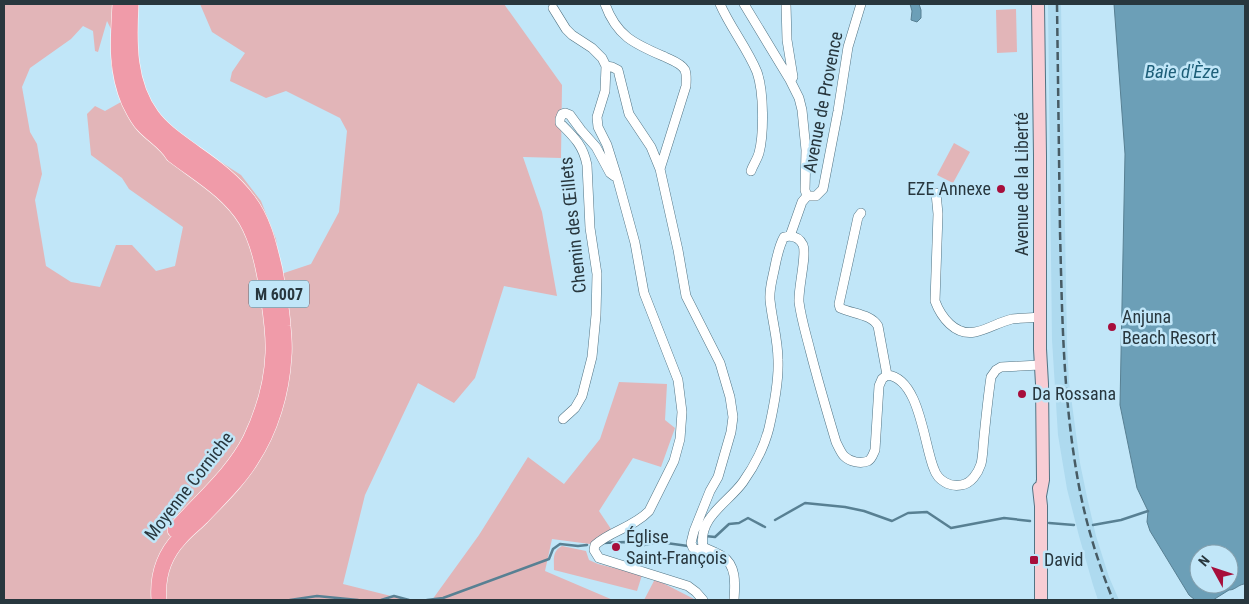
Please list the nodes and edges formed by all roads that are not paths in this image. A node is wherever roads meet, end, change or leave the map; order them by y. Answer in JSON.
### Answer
{"nodes":[{"id":1,"x":120,"y":4,"type":"edge"},
{"id":2,"x":132,"y":4,"type":"edge"},
{"id":3,"x":605,"y":4,"type":"edge"},
{"id":4,"x":720,"y":4,"type":"edge"},
{"id":5,"x":744,"y":4,"type":"edge"},
{"id":6,"x":786,"y":4,"type":"edge"},
{"id":7,"x":861,"y":4,"type":"edge"},
{"id":8,"x":1038,"y":4,"type":"edge"},
{"id":9,"x":553,"y":8,"type":"dead end"},
{"id":10,"x":606,"y":66,"type":"junction"},
{"id":11,"x":790,"y":80,"type":"junction"},
{"id":12,"x":169,"y":148,"type":"junction"},
{"id":13,"x":215,"y":167,"type":"junction"},
{"id":14,"x":660,"y":169,"type":"junction"},
{"id":15,"x":750,"y":171,"type":"dead end"},
{"id":16,"x":617,"y":177,"type":"junction"},
{"id":17,"x":936,"y":194,"type":"dead end"},
{"id":18,"x":806,"y":196,"type":"junction"},
{"id":19,"x":861,"y":213,"type":"dead end"},
{"id":20,"x":790,"y":236,"type":"junction"},
{"id":21,"x":263,"y":264,"type":"junction"},
{"id":22,"x":1040,"y":317,"type":"junction"},
{"id":23,"x":1040,"y":365,"type":"junction"},
{"id":24,"x":887,"y":375,"type":"junction"},
{"id":25,"x":563,"y":419,"type":"dead end"},
{"id":26,"x":703,"y":547,"type":"junction"},
{"id":27,"x":152,"y":600,"type":"edge"},
{"id":28,"x":159,"y":600,"type":"edge"},
{"id":29,"x":703,"y":600,"type":"edge"},
{"id":30,"x":734,"y":600,"type":"edge"},
{"id":31,"x":1042,"y":600,"type":"edge"}],
"edges":[{"from":1,"to":12,"type":"main road","name":"Moyenne Corniche","number":"M 6007"},
{"from":2,"to":13,"type":"main road","name":"Moyenne Corniche","number":"M 6007"},
{"from":3,"to":14,"type":"street"},
{"from":4,"to":15,"type":"street"},
{"from":5,"to":11,"type":"street","name":"Avenue de Provence"},
{"from":6,"to":11,"type":"street"},
{"from":7,"to":18,"type":"street","name":"Avenue de Provence"},
{"from":8,"to":22,"type":"main road","name":"Avenue de la Liberté"},
{"from":9,"to":10,"type":"street"},
{"from":10,"to":14,"type":"street"},
{"from":10,"to":16,"type":"street"},
{"from":11,"to":18,"type":"street","name":"Avenue de Provence"},
{"from":12,"to":13,"type":"main road"},
{"from":12,"to":21,"type":"main road","name":"Moyenne Corniche","number":"M 6007"},
{"from":13,"to":21,"type":"main road"},
{"from":13,"to":28,"type":"main road","name":"Moyenne Corniche","number":"M 6007"},
{"from":14,"to":26,"type":"street"},
{"from":16,"to":25,"type":"street","name":"Chemin des Œillets"},
{"from":16,"to":29,"type":"street"},
{"from":17,"to":22,"type":"street"},
{"from":18,"to":20,"type":"street","name":"Avenue de Provence"},
{"from":19,"to":24,"type":"street"},
{"from":20,"to":24,"type":"street"},
{"from":20,"to":26,"type":"street","name":"Avenue de Provence"},
{"from":21,"to":27,"type":"main road","name":"Moyenne Corniche","number":"M 6007"},
{"from":22,"to":23,"type":"main road","name":"Avenue de la Liberté"},
{"from":23,"to":24,"type":"street"},
{"from":23,"to":31,"type":"main road","name":"Avenue de la Liberté"},
{"from":26,"to":30,"type":"street"}]}
